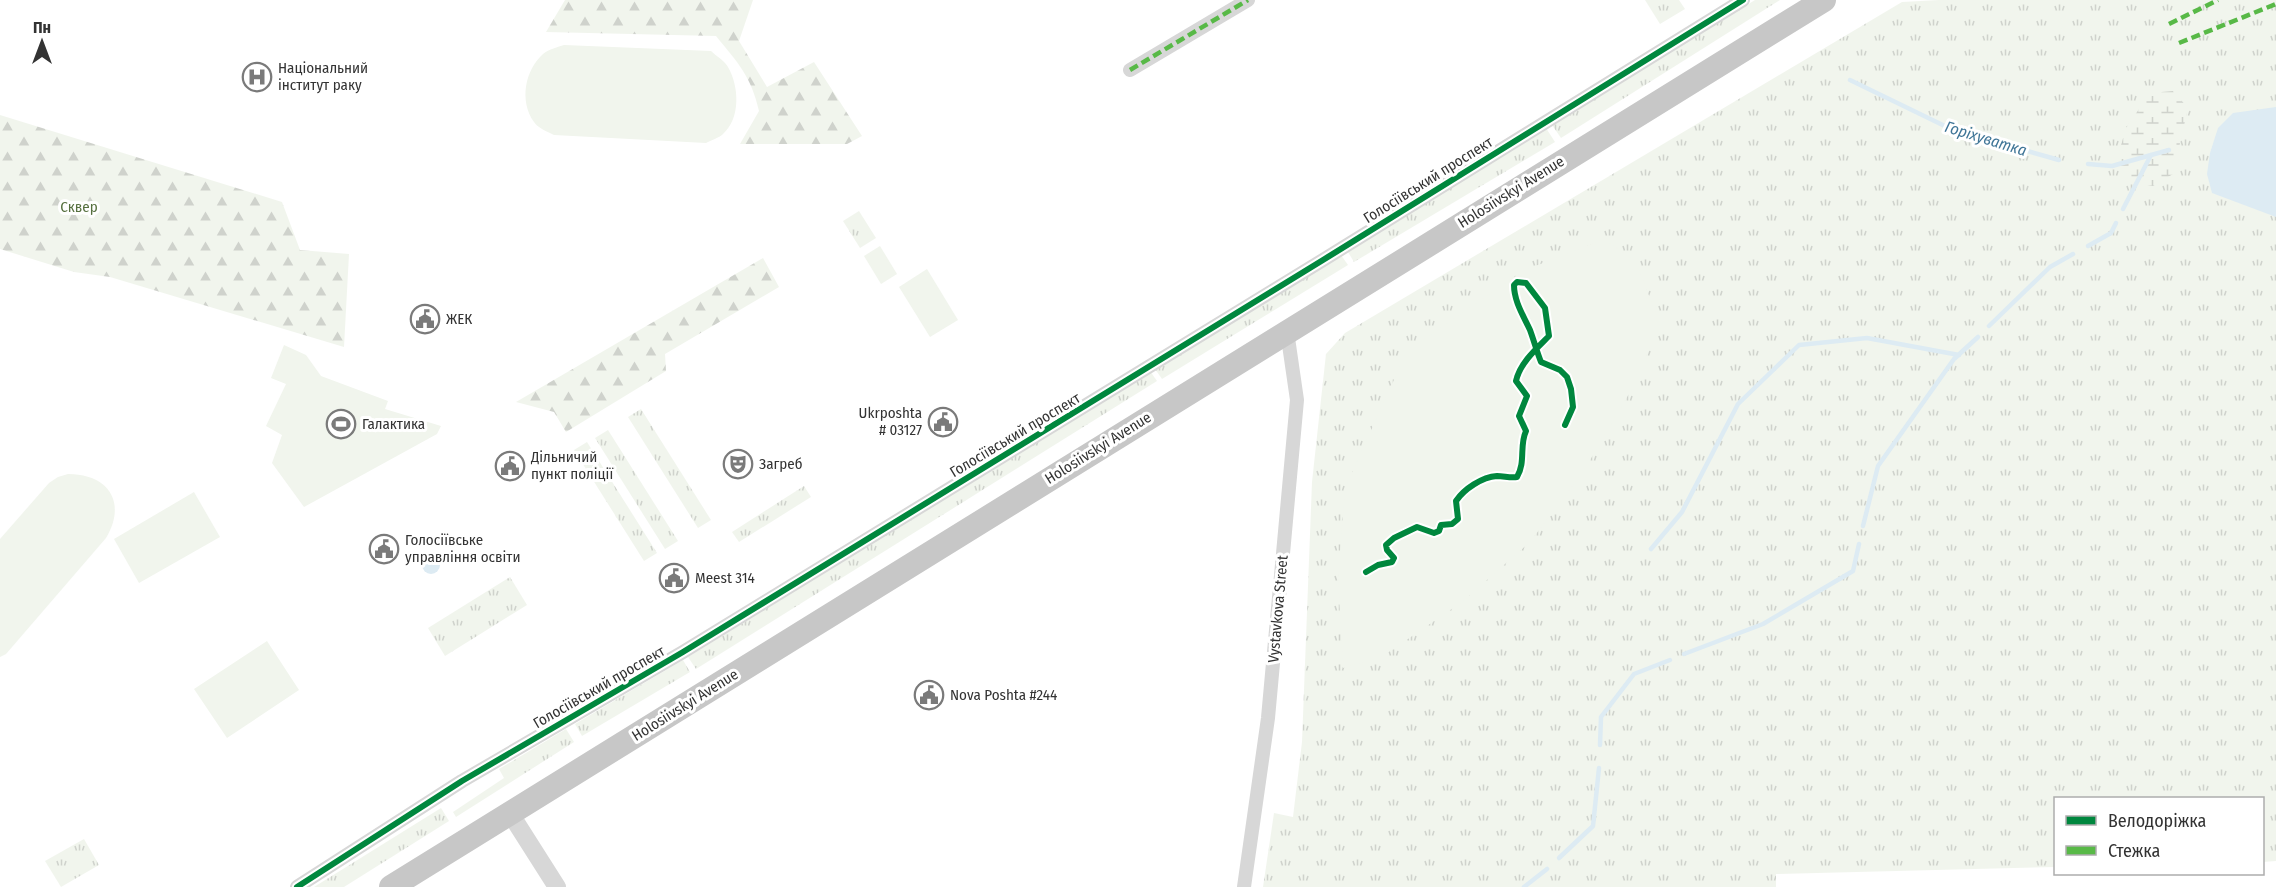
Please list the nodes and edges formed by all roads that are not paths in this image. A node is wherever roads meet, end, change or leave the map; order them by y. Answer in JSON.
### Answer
{"nodes":[{"id":1,"x":1248,"y":0,"type":"edge"},
{"id":2,"x":1743,"y":0,"type":"edge"},
{"id":3,"x":1812,"y":4,"type":"edge"},
{"id":4,"x":1130,"y":70,"type":"dead end"},
{"id":5,"x":1287,"y":331,"type":"junction"},
{"id":6,"x":510,"y":813,"type":"junction"},
{"id":7,"x":297,"y":887,"type":"edge"},
{"id":8,"x":391,"y":887,"type":"edge"},
{"id":9,"x":557,"y":887,"type":"edge"},
{"id":10,"x":1244,"y":887,"type":"edge"}],
"edges":[{"from":1,"to":4,"type":"street"},
{"from":2,"to":7,"type":"street","name":"Голосіївський проспект"},
{"from":3,"to":5,"type":"highway","name":"Holosiivskyi Avenue"},
{"from":5,"to":6,"type":"highway","name":"Holosiivskyi Avenue"},
{"from":5,"to":10,"type":"street","name":"Vystavkova Street"},
{"from":6,"to":8,"type":"highway","name":"Holosiivskyi Avenue"},
{"from":6,"to":9,"type":"street"}]}
